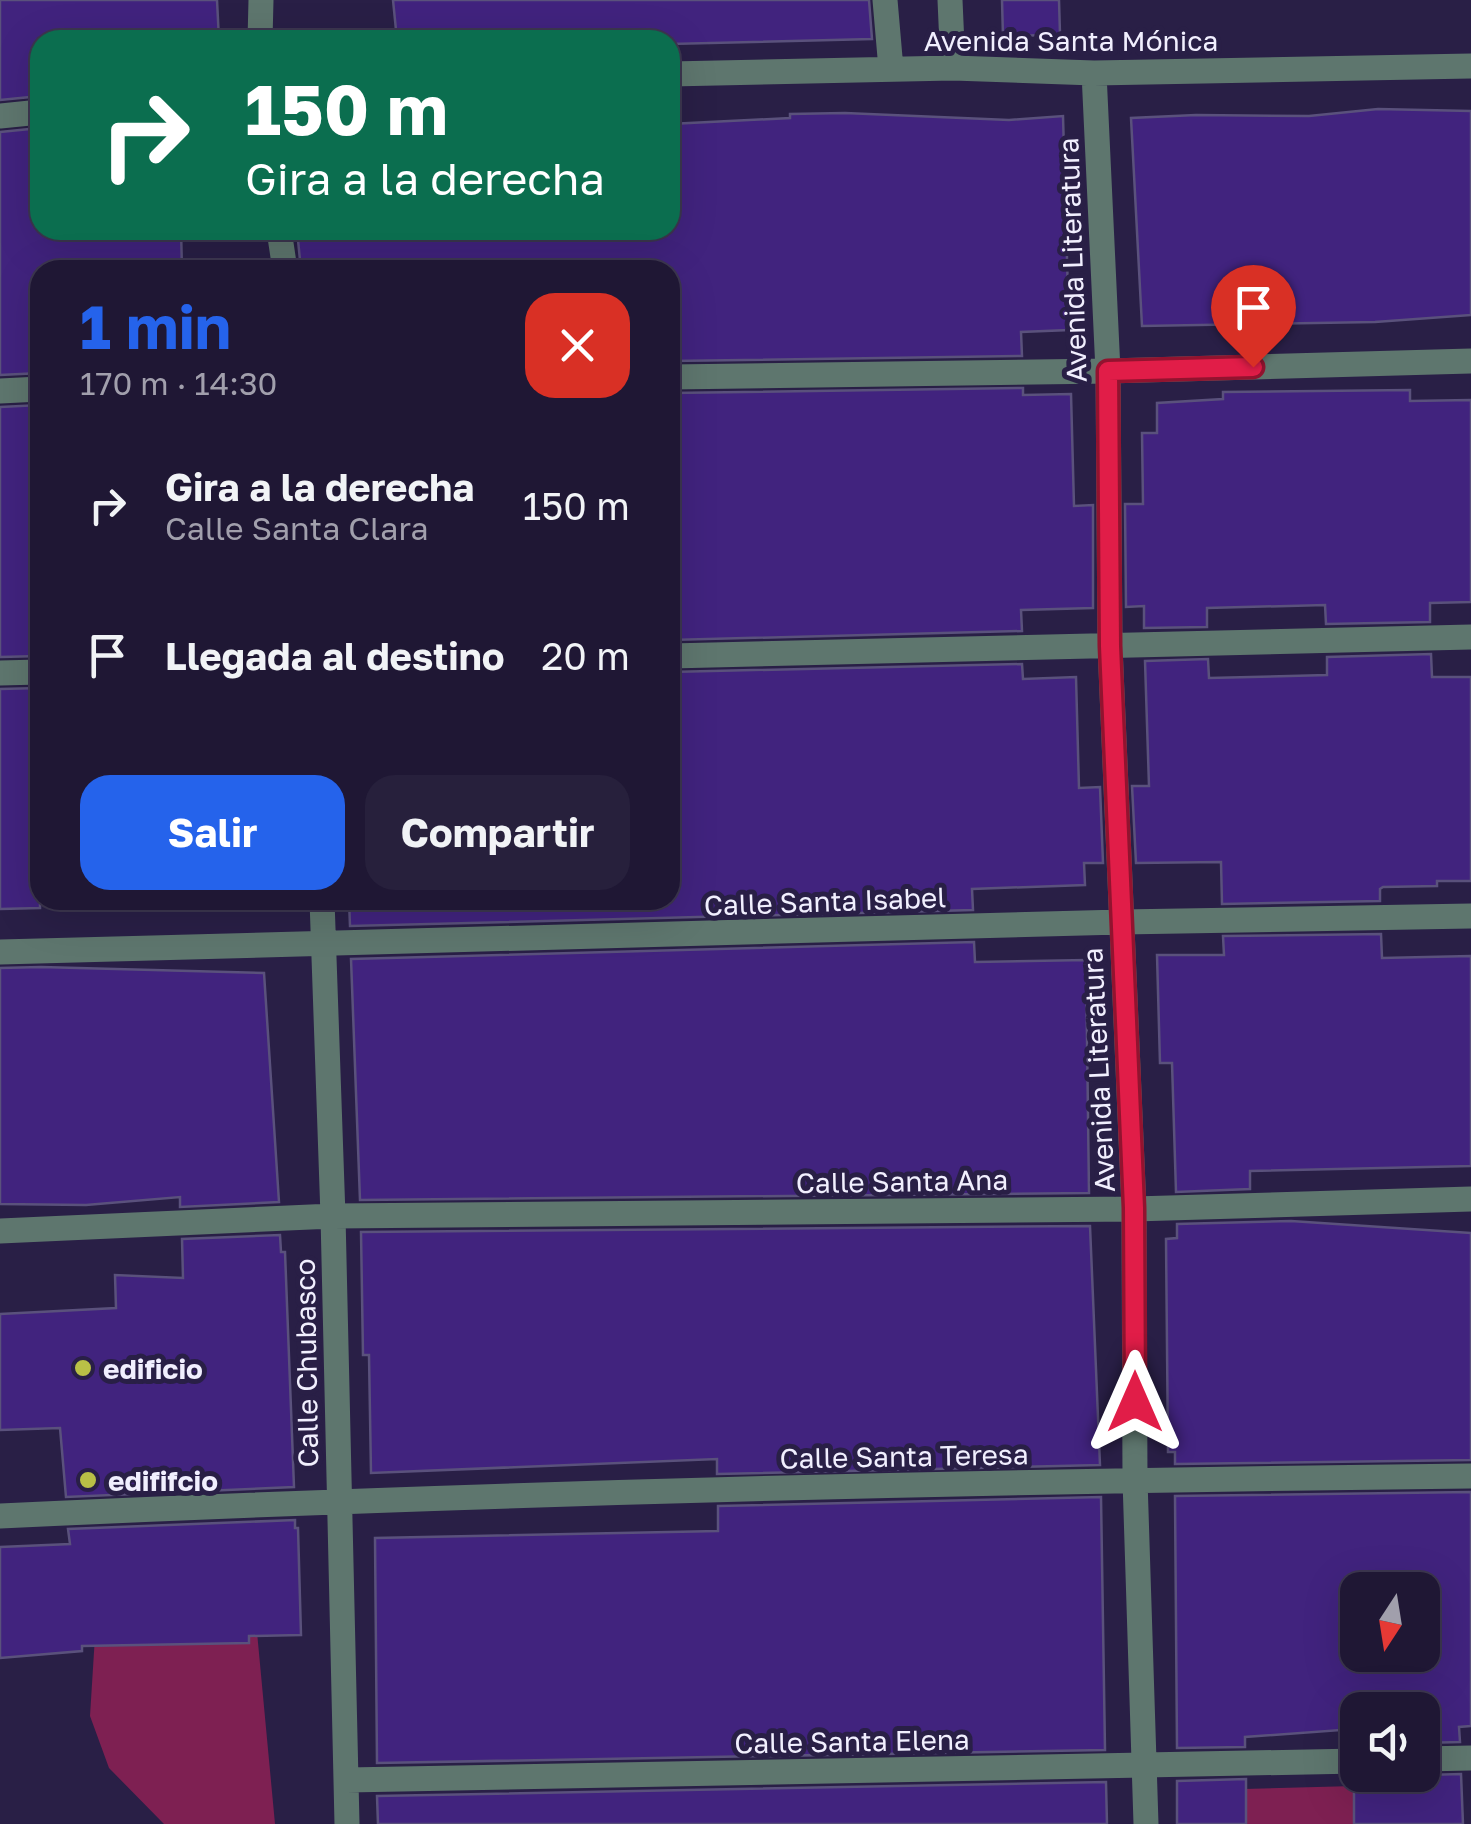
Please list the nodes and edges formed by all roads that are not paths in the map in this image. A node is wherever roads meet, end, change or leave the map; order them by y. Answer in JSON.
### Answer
{"nodes":[{"id":1,"x":260,"y":0,"type":"edge"},
{"id":2,"x":885,"y":0,"type":"edge"},
{"id":3,"x":950,"y":0,"type":"edge"},
{"id":4,"x":260,"y":30,"type":"edge"},
{"id":5,"x":1471,"y":66,"type":"edge"},
{"id":6,"x":952,"y":68,"type":"junction"},
{"id":7,"x":891,"y":70,"type":"junction"},
{"id":8,"x":1094,"y":73,"type":"junction"},
{"id":9,"x":680,"y":74,"type":"edge"},
{"id":10,"x":30,"y":113,"type":"edge"},
{"id":11,"x":0,"y":116,"type":"edge"},
{"id":12,"x":1471,"y":361,"type":"edge"},
{"id":13,"x":1108,"y":371,"type":"junction"},
{"id":14,"x":680,"y":376,"type":"edge"},
{"id":15,"x":30,"y":390,"type":"edge"},
{"id":16,"x":0,"y":391,"type":"edge"},
{"id":17,"x":1471,"y":637,"type":"edge"},
{"id":18,"x":1110,"y":646,"type":"junction"},
{"id":19,"x":680,"y":656,"type":"edge"},
{"id":20,"x":0,"y":672,"type":"edge"},
{"id":21,"x":30,"y":672,"type":"edge"},
{"id":22,"x":322,"y":910,"type":"edge"},
{"id":23,"x":1471,"y":916,"type":"edge"},
{"id":24,"x":1120,"y":922,"type":"junction"},
{"id":25,"x":324,"y":946,"type":"junction"},
{"id":26,"x":0,"y":952,"type":"edge"},
{"id":27,"x":1471,"y":1199,"type":"edge"},
{"id":28,"x":1134,"y":1208,"type":"junction"},
{"id":29,"x":333,"y":1216,"type":"junction"},
{"id":30,"x":0,"y":1231,"type":"edge"},
{"id":31,"x":1471,"y":1476,"type":"edge"},
{"id":32,"x":1135,"y":1480,"type":"junction"},
{"id":33,"x":339,"y":1500,"type":"junction"},
{"id":34,"x":0,"y":1516,"type":"edge"},
{"id":35,"x":1471,"y":1758,"type":"edge"},
{"id":36,"x":1440,"y":1759,"type":"edge"},
{"id":37,"x":1340,"y":1761,"type":"edge"},
{"id":38,"x":1144,"y":1765,"type":"junction"},
{"id":39,"x":346,"y":1780,"type":"junction"},
{"id":40,"x":347,"y":1824,"type":"edge"},
{"id":41,"x":1146,"y":1824,"type":"edge"}],
"edges":[{"from":1,"to":4,"type":"street"},
{"from":2,"to":7,"type":"street"},
{"from":3,"to":6,"type":"street"},
{"from":5,"to":8,"type":"street","name":"Avenida Santa Mónica"},
{"from":6,"to":7,"type":"street","name":"Avenida Santa Mónica"},
{"from":6,"to":8,"type":"street","name":"Avenida Santa Mónica"},
{"from":7,"to":9,"type":"street","name":"Avenida Santa Mónica"},
{"from":8,"to":13,"type":"street","name":"Avenida Literatura"},
{"from":10,"to":11,"type":"street"},
{"from":12,"to":13,"type":"street"},
{"from":13,"to":14,"type":"street"},
{"from":13,"to":18,"type":"street","name":"Avenida Literatura"},
{"from":15,"to":16,"type":"street"},
{"from":17,"to":18,"type":"street"},
{"from":18,"to":19,"type":"street"},
{"from":18,"to":24,"type":"street","name":"Avenida Literatura"},
{"from":20,"to":21,"type":"street"},
{"from":22,"to":25,"type":"street","name":"Calle Chubasco"},
{"from":23,"to":24,"type":"street","name":"Calle Santa Isabel"},
{"from":24,"to":25,"type":"street","name":"Calle Santa Isabel"},
{"from":24,"to":28,"type":"street","name":"Avenida Literatura"},
{"from":25,"to":26,"type":"street","name":"Calle Santa Isabel"},
{"from":25,"to":29,"type":"street","name":"Calle Chubasco"},
{"from":27,"to":28,"type":"street","name":"Calle Santa Ana"},
{"from":28,"to":29,"type":"street","name":"Calle Santa Ana"},
{"from":28,"to":32,"type":"street","name":"Avenida Literatura"},
{"from":29,"to":30,"type":"street","name":"Calle Santa Ana"},
{"from":29,"to":33,"type":"street","name":"Calle Chubasco"},
{"from":31,"to":32,"type":"street","name":"Calle Santa Teresa"},
{"from":32,"to":33,"type":"street","name":"Calle Santa Teresa"},
{"from":32,"to":38,"type":"street","name":"Avenida Literatura"},
{"from":33,"to":34,"type":"street","name":"Calle Santa Teresa"},
{"from":33,"to":39,"type":"street","name":"Calle Chubasco"},
{"from":35,"to":36,"type":"street"},
{"from":37,"to":38,"type":"street","name":"Calle Santa Elena"},
{"from":38,"to":39,"type":"street","name":"Calle Santa Elena"},
{"from":38,"to":41,"type":"street","name":"Avenida Literatura"},
{"from":39,"to":40,"type":"street","name":"Calle Chubasco"}]}
